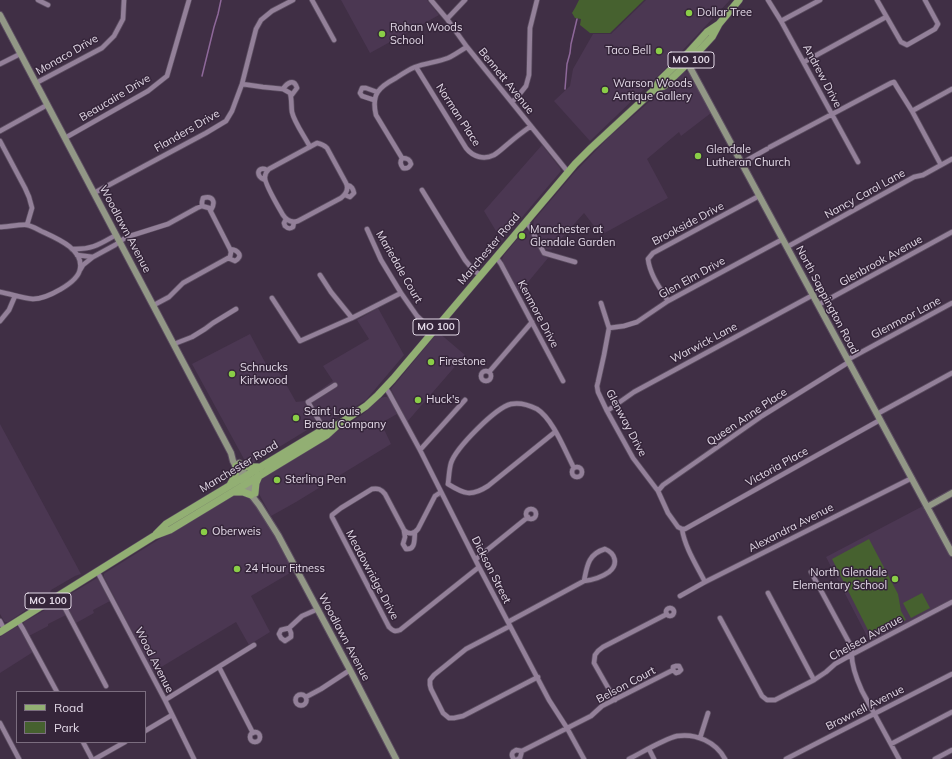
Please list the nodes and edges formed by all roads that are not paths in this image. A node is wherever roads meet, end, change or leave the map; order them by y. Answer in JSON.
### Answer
{"nodes":[{"id":1,"x":38,"y":0,"type":"edge"},
{"id":2,"x":124,"y":0,"type":"edge"},
{"id":3,"x":189,"y":0,"type":"edge"},
{"id":4,"x":293,"y":0,"type":"edge"},
{"id":5,"x":312,"y":0,"type":"edge"},
{"id":6,"x":431,"y":0,"type":"edge"},
{"id":7,"x":465,"y":0,"type":"edge"},
{"id":8,"x":537,"y":0,"type":"edge"},
{"id":9,"x":739,"y":0,"type":"edge"},
{"id":10,"x":768,"y":0,"type":"edge"},
{"id":11,"x":820,"y":0,"type":"edge"},
{"id":12,"x":877,"y":0,"type":"edge"},
{"id":13,"x":925,"y":0,"type":"edge"},
{"id":14,"x":48,"y":5,"type":"dead end"},
{"id":15,"x":0,"y":16,"type":"edge"},
{"id":16,"x":886,"y":17,"type":"junction"},
{"id":17,"x":447,"y":19,"type":"junction"},
{"id":18,"x":781,"y":21,"type":"junction"},
{"id":19,"x":334,"y":40,"type":"dead end"},
{"id":20,"x":467,"y":47,"type":"junction"},
{"id":21,"x":20,"y":54,"type":"junction"},
{"id":22,"x":686,"y":60,"type":"junction"},
{"id":23,"x":804,"y":62,"type":"junction"},
{"id":24,"x":0,"y":64,"type":"edge"},
{"id":25,"x":416,"y":67,"type":"junction"},
{"id":26,"x":36,"y":83,"type":"junction"},
{"id":27,"x":242,"y":84,"type":"junction"},
{"id":28,"x":283,"y":89,"type":"junction"},
{"id":29,"x":952,"y":89,"type":"edge"},
{"id":30,"x":377,"y":92,"type":"junction"},
{"id":31,"x":291,"y":96,"type":"junction"},
{"id":32,"x":374,"y":100,"type":"junction"},
{"id":33,"x":512,"y":102,"type":"junction"},
{"id":34,"x":48,"y":105,"type":"junction"},
{"id":35,"x":912,"y":111,"type":"junction"},
{"id":36,"x":832,"y":114,"type":"junction"},
{"id":37,"x":531,"y":126,"type":"junction"},
{"id":38,"x":0,"y":131,"type":"edge"},
{"id":39,"x":65,"y":138,"type":"junction"},
{"id":40,"x":0,"y":141,"type":"edge"},
{"id":41,"x":310,"y":147,"type":"junction"},
{"id":42,"x":402,"y":158,"type":"dead end"},
{"id":43,"x":952,"y":159,"type":"edge"},
{"id":44,"x":858,"y":162,"type":"dead end"},
{"id":45,"x":742,"y":163,"type":"junction"},
{"id":46,"x":942,"y":165,"type":"junction"},
{"id":47,"x":568,"y":172,"type":"junction"},
{"id":48,"x":422,"y":190,"type":"dead end"},
{"id":49,"x":94,"y":193,"type":"junction"},
{"id":50,"x":759,"y":196,"type":"junction"},
{"id":51,"x":202,"y":206,"type":"junction"},
{"id":52,"x":211,"y":210,"type":"junction"},
{"id":53,"x":526,"y":222,"type":"junction"},
{"id":54,"x":27,"y":225,"type":"junction"},
{"id":55,"x":0,"y":228,"type":"edge"},
{"id":56,"x":366,"y":229,"type":"dead end"},
{"id":57,"x":952,"y":232,"type":"edge"},
{"id":58,"x":116,"y":235,"type":"junction"},
{"id":59,"x":783,"y":239,"type":"junction"},
{"id":60,"x":120,"y":242,"type":"junction"},
{"id":61,"x":787,"y":247,"type":"junction"},
{"id":62,"x":72,"y":249,"type":"junction"},
{"id":63,"x":230,"y":249,"type":"junction"},
{"id":64,"x":77,"y":255,"type":"junction"},
{"id":65,"x":93,"y":257,"type":"junction"},
{"id":66,"x":496,"y":257,"type":"junction"},
{"id":67,"x":228,"y":258,"type":"junction"},
{"id":68,"x":574,"y":262,"type":"dead end"},
{"id":69,"x":80,"y":270,"type":"junction"},
{"id":70,"x":320,"y":275,"type":"dead end"},
{"id":71,"x":480,"y":275,"type":"junction"},
{"id":72,"x":0,"y":292,"type":"edge"},
{"id":73,"x":401,"y":293,"type":"junction"},
{"id":74,"x":813,"y":295,"type":"junction"},
{"id":75,"x":15,"y":296,"type":"junction"},
{"id":76,"x":272,"y":298,"type":"dead end"},
{"id":77,"x":668,"y":301,"type":"junction"},
{"id":78,"x":601,"y":303,"type":"dead end"},
{"id":79,"x":952,"y":303,"type":"edge"},
{"id":80,"x":154,"y":305,"type":"junction"},
{"id":81,"x":818,"y":306,"type":"junction"},
{"id":82,"x":236,"y":309,"type":"dead end"},
{"id":83,"x":352,"y":318,"type":"junction"},
{"id":84,"x":0,"y":321,"type":"edge"},
{"id":85,"x":532,"y":322,"type":"junction"},
{"id":86,"x":609,"y":328,"type":"junction"},
{"id":87,"x":433,"y":331,"type":"junction"},
{"id":88,"x":174,"y":344,"type":"junction"},
{"id":89,"x":848,"y":361,"type":"junction"},
{"id":90,"x":489,"y":372,"type":"dead end"},
{"id":91,"x":952,"y":373,"type":"edge"},
{"id":92,"x":563,"y":381,"type":"dead end"},
{"id":93,"x":335,"y":385,"type":"dead end"},
{"id":94,"x":385,"y":387,"type":"junction"},
{"id":95,"x":465,"y":400,"type":"dead end"},
{"id":96,"x":607,"y":411,"type":"junction"},
{"id":97,"x":878,"y":417,"type":"junction"},
{"id":98,"x":340,"y":424,"type":"junction"},
{"id":99,"x":324,"y":429,"type":"junction"},
{"id":100,"x":555,"y":432,"type":"junction"},
{"id":101,"x":420,"y":450,"type":"junction"},
{"id":102,"x":238,"y":465,"type":"junction"},
{"id":103,"x":260,"y":467,"type":"junction"},
{"id":104,"x":574,"y":468,"type":"dead end"},
{"id":105,"x":260,"y":475,"type":"junction"},
{"id":106,"x":912,"y":478,"type":"junction"},
{"id":107,"x":246,"y":480,"type":"junction"},
{"id":108,"x":448,"y":484,"type":"junction"},
{"id":109,"x":232,"y":488,"type":"junction"},
{"id":110,"x":440,"y":490,"type":"junction"},
{"id":111,"x":658,"y":491,"type":"junction"},
{"id":112,"x":952,"y":493,"type":"edge"},
{"id":113,"x":253,"y":494,"type":"junction"},
{"id":114,"x":927,"y":507,"type":"junction"},
{"id":115,"x":528,"y":517,"type":"dead end"},
{"id":116,"x":682,"y":529,"type":"junction"},
{"id":117,"x":404,"y":530,"type":"junction"},
{"id":118,"x":415,"y":532,"type":"junction"},
{"id":119,"x":952,"y":553,"type":"edge"},
{"id":120,"x":476,"y":559,"type":"junction"},
{"id":121,"x":479,"y":567,"type":"junction"},
{"id":122,"x":97,"y":571,"type":"junction"},
{"id":123,"x":811,"y":572,"type":"dead end"},
{"id":124,"x":584,"y":581,"type":"junction"},
{"id":125,"x":705,"y":582,"type":"junction"},
{"id":126,"x":768,"y":594,"type":"dead end"},
{"id":127,"x":58,"y":595,"type":"junction"},
{"id":128,"x":680,"y":596,"type":"dead end"},
{"id":129,"x":952,"y":602,"type":"edge"},
{"id":130,"x":318,"y":609,"type":"junction"},
{"id":131,"x":667,"y":614,"type":"dead end"},
{"id":132,"x":720,"y":618,"type":"dead end"},
{"id":133,"x":0,"y":621,"type":"edge"},
{"id":134,"x":18,"y":621,"type":"junction"},
{"id":135,"x":509,"y":624,"type":"junction"},
{"id":136,"x":289,"y":628,"type":"dead end"},
{"id":137,"x":2,"y":630,"type":"edge"},
{"id":138,"x":254,"y":645,"type":"dead end"},
{"id":139,"x":851,"y":655,"type":"junction"},
{"id":140,"x":219,"y":667,"type":"junction"},
{"id":141,"x":350,"y":670,"type":"junction"},
{"id":142,"x":673,"y":670,"type":"dead end"},
{"id":143,"x":952,"y":674,"type":"edge"},
{"id":144,"x":538,"y":677,"type":"junction"},
{"id":145,"x":814,"y":680,"type":"junction"},
{"id":146,"x":106,"y":686,"type":"dead end"},
{"id":147,"x":56,"y":691,"type":"edge"},
{"id":148,"x":306,"y":697,"type":"dead end"},
{"id":149,"x":165,"y":700,"type":"junction"},
{"id":150,"x":614,"y":700,"type":"junction"},
{"id":151,"x":952,"y":712,"type":"edge"},
{"id":152,"x":708,"y":713,"type":"dead end"},
{"id":153,"x":874,"y":714,"type":"junction"},
{"id":154,"x":172,"y":715,"type":"junction"},
{"id":155,"x":0,"y":723,"type":"edge"},
{"id":156,"x":567,"y":728,"type":"junction"},
{"id":157,"x":146,"y":730,"type":"edge"},
{"id":158,"x":253,"y":733,"type":"dead end"},
{"id":159,"x":700,"y":738,"type":"junction"},
{"id":160,"x":84,"y":743,"type":"edge"},
{"id":161,"x":123,"y":743,"type":"edge"},
{"id":162,"x":891,"y":744,"type":"junction"},
{"id":163,"x":649,"y":749,"type":"junction"},
{"id":164,"x":952,"y":750,"type":"edge"},
{"id":165,"x":522,"y":751,"type":"junction"},
{"id":166,"x":19,"y":759,"type":"edge"},
{"id":167,"x":94,"y":759,"type":"edge"},
{"id":168,"x":194,"y":759,"type":"edge"},
{"id":169,"x":396,"y":759,"type":"edge"},
{"id":170,"x":514,"y":759,"type":"edge"},
{"id":171,"x":518,"y":759,"type":"edge"},
{"id":172,"x":584,"y":759,"type":"edge"},
{"id":173,"x":629,"y":759,"type":"edge"},
{"id":174,"x":654,"y":759,"type":"edge"},
{"id":175,"x":725,"y":759,"type":"edge"},
{"id":176,"x":786,"y":759,"type":"edge"},
{"id":177,"x":899,"y":759,"type":"edge"},
{"id":178,"x":935,"y":759,"type":"edge"}],
"edges":[{"from":1,"to":14,"type":"street"},
{"from":2,"to":26,"type":"street","name":"Monaco Drive"},
{"from":3,"to":39,"type":"street","name":"Beaucaire Drive"},
{"from":4,"to":27,"type":"street","name":"Flanders Drive"},
{"from":5,"to":19,"type":"street"},
{"from":6,"to":17,"type":"street","name":"Bennett Avenue"},
{"from":7,"to":17,"type":"street"},
{"from":8,"to":33,"type":"street"},
{"from":9,"to":22,"type":"main road","name":"Manchester Road","number":"MO 100"},
{"from":10,"to":18,"type":"street","name":"Andrew Drive"},
{"from":11,"to":18,"type":"street"},
{"from":12,"to":16,"type":"street"},
{"from":13,"to":16,"type":"street"},
{"from":15,"to":21,"type":"street","name":"Woodlawn Avenue"},
{"from":16,"to":23,"type":"street"},
{"from":17,"to":20,"type":"street","name":"Bennett Avenue"},
{"from":18,"to":23,"type":"street","name":"Andrew Drive"},
{"from":20,"to":25,"type":"street"},
{"from":20,"to":33,"type":"street","name":"Bennett Avenue"},
{"from":21,"to":24,"type":"street"},
{"from":21,"to":26,"type":"street","name":"Woodlawn Avenue"},
{"from":22,"to":45,"type":"street","name":"North Sappington Road"},
{"from":22,"to":47,"type":"main road","name":"Manchester Road","number":"MO 100"},
{"from":23,"to":36,"type":"street","name":"Andrew Drive"},
{"from":25,"to":30,"type":"street"},
{"from":25,"to":37,"type":"street","name":"Norman Place"},
{"from":26,"to":34,"type":"street","name":"Woodlawn Avenue"},
{"from":27,"to":28,"type":"street"},
{"from":27,"to":49,"type":"street","name":"Flanders Drive"},
{"from":28,"to":31,"type":"street"},
{"from":28,"to":31,"type":"street"},
{"from":29,"to":35,"type":"street"},
{"from":30,"to":32,"type":"street"},
{"from":30,"to":32,"type":"street"},
{"from":31,"to":41,"type":"street"},
{"from":32,"to":42,"type":"street"},
{"from":33,"to":37,"type":"street","name":"Bennett Avenue"},
{"from":34,"to":38,"type":"street"},
{"from":34,"to":39,"type":"street","name":"Woodlawn Avenue"},
{"from":35,"to":36,"type":"street"},
{"from":35,"to":46,"type":"street"},
{"from":36,"to":44,"type":"street","name":"Andrew Drive"},
{"from":36,"to":45,"type":"street"},
{"from":37,"to":47,"type":"street","name":"Bennett Avenue"},
{"from":39,"to":49,"type":"street","name":"Woodlawn Avenue"},
{"from":40,"to":54,"type":"street"},
{"from":41,"to":41,"type":"street"},
{"from":43,"to":46,"type":"street","name":"Nancy Carol Lane"},
{"from":45,"to":50,"type":"street","name":"North Sappington Road"},
{"from":46,"to":61,"type":"street","name":"Nancy Carol Lane"},
{"from":47,"to":53,"type":"main road","name":"Manchester Road","number":"MO 100"},
{"from":48,"to":71,"type":"street"},
{"from":49,"to":58,"type":"street","name":"Woodlawn Avenue"},
{"from":50,"to":59,"type":"street","name":"North Sappington Road"},
{"from":50,"to":77,"type":"street","name":"Brookside Drive"},
{"from":51,"to":52,"type":"street"},
{"from":51,"to":52,"type":"street"},
{"from":51,"to":60,"type":"street"},
{"from":52,"to":63,"type":"street"},
{"from":53,"to":66,"type":"main road","name":"Manchester Road","number":"MO 100"},
{"from":53,"to":68,"type":"street"},
{"from":54,"to":55,"type":"street"},
{"from":54,"to":62,"type":"street"},
{"from":56,"to":73,"type":"street","name":"Mariedale Court"},
{"from":57,"to":81,"type":"street","name":"Glenbrook Avenue"},
{"from":58,"to":60,"type":"street","name":"Woodlawn Avenue"},
{"from":58,"to":62,"type":"street"},
{"from":59,"to":61,"type":"street","name":"North Sappington Road"},
{"from":59,"to":77,"type":"street","name":"Glen Elm Drive"},
{"from":60,"to":65,"type":"street"},
{"from":60,"to":80,"type":"street","name":"Woodlawn Avenue"},
{"from":61,"to":74,"type":"street","name":"North Sappington Road"},
{"from":62,"to":64,"type":"street"},
{"from":63,"to":67,"type":"street"},
{"from":63,"to":67,"type":"street"},
{"from":64,"to":65,"type":"street"},
{"from":64,"to":69,"type":"street"},
{"from":65,"to":69,"type":"street"},
{"from":66,"to":71,"type":"main road","name":"Manchester Road","number":"MO 100"},
{"from":66,"to":85,"type":"street","name":"Kenmore Drive"},
{"from":67,"to":80,"type":"street"},
{"from":69,"to":75,"type":"street"},
{"from":70,"to":83,"type":"street"},
{"from":71,"to":87,"type":"main road","name":"Manchester Road","number":"MO 100"},
{"from":72,"to":75,"type":"street"},
{"from":73,"to":83,"type":"street"},
{"from":73,"to":87,"type":"street","name":"Mariedale Court"},
{"from":74,"to":81,"type":"street","name":"North Sappington Road"},
{"from":74,"to":96,"type":"street","name":"Warwick Lane"},
{"from":75,"to":84,"type":"street"},
{"from":76,"to":83,"type":"street"},
{"from":77,"to":86,"type":"street","name":"Glen Elm Drive"},
{"from":78,"to":86,"type":"street","name":"Glenway Drive"},
{"from":79,"to":89,"type":"street","name":"Glenmoor Lane"},
{"from":80,"to":88,"type":"street","name":"Woodlawn Avenue"},
{"from":81,"to":89,"type":"street","name":"North Sappington Road"},
{"from":82,"to":88,"type":"street"},
{"from":85,"to":90,"type":"street"},
{"from":85,"to":92,"type":"street","name":"Kenmore Drive"},
{"from":86,"to":96,"type":"street","name":"Glenway Drive"},
{"from":87,"to":94,"type":"main road","name":"Manchester Road","number":"MO 100"},
{"from":88,"to":102,"type":"street","name":"Woodlawn Avenue"},
{"from":89,"to":97,"type":"street","name":"North Sappington Road"},
{"from":89,"to":111,"type":"street","name":"Queen Anne Place"},
{"from":91,"to":97,"type":"street","name":"Victoria Place"},
{"from":93,"to":99,"type":"street"},
{"from":94,"to":98,"type":"main road","name":"Manchester Road","number":"MO 100"},
{"from":94,"to":101,"type":"street","name":"Dickson Street"},
{"from":95,"to":101,"type":"street"},
{"from":96,"to":111,"type":"street","name":"Glenway Drive"},
{"from":97,"to":106,"type":"street","name":"North Sappington Road"},
{"from":97,"to":116,"type":"street","name":"Victoria Place"},
{"from":98,"to":99,"type":"main road","name":"Manchester Road","number":"MO 100"},
{"from":98,"to":105,"type":"main road","name":"Manchester Road","number":"MO 100"},
{"from":99,"to":103,"type":"main road","name":"Manchester Road","number":"MO 100"},
{"from":100,"to":104,"type":"street"},
{"from":100,"to":108,"type":"street"},
{"from":100,"to":108,"type":"street"},
{"from":101,"to":110,"type":"street","name":"Dickson Street"},
{"from":102,"to":103,"type":"main road"},
{"from":102,"to":107,"type":"street","name":"Woodlawn Avenue"},
{"from":102,"to":109,"type":"main road"},
{"from":103,"to":107,"type":"main road","name":"Manchester Road","number":"MO 100"},
{"from":105,"to":107,"type":"main road","name":"Manchester Road","number":"MO 100"},
{"from":105,"to":113,"type":"main road"},
{"from":106,"to":114,"type":"street","name":"North Sappington Road"},
{"from":106,"to":125,"type":"street","name":"Alexandra Avenue"},
{"from":107,"to":109,"type":"main road","name":"Manchester Road","number":"MO 100"},
{"from":107,"to":113,"type":"street","name":"Woodlawn Avenue"},
{"from":108,"to":110,"type":"street"},
{"from":109,"to":113,"type":"main road"},
{"from":109,"to":122,"type":"main road","name":"Manchester Road","number":"MO 100"},
{"from":110,"to":118,"type":"street"},
{"from":110,"to":120,"type":"street","name":"Dickson Street"},
{"from":111,"to":116,"type":"street","name":"Glenway Drive"},
{"from":112,"to":114,"type":"street"},
{"from":113,"to":130,"type":"street","name":"Woodlawn Avenue"},
{"from":114,"to":119,"type":"street","name":"North Sappington Road"},
{"from":115,"to":120,"type":"street"},
{"from":116,"to":125,"type":"street","name":"Glenway Drive"},
{"from":117,"to":118,"type":"street"},
{"from":117,"to":118,"type":"street"},
{"from":117,"to":121,"type":"street","name":"Meadowridge Drive"},
{"from":120,"to":121,"type":"street","name":"Dickson Street"},
{"from":121,"to":135,"type":"street","name":"Dickson Street"},
{"from":122,"to":127,"type":"main road","name":"Manchester Road","number":"MO 100"},
{"from":122,"to":149,"type":"street","name":"Wood Avenue"},
{"from":123,"to":139,"type":"street"},
{"from":124,"to":124,"type":"street"},
{"from":124,"to":135,"type":"street"},
{"from":125,"to":128,"type":"street","name":"Alexandra Avenue"},
{"from":126,"to":145,"type":"street"},
{"from":127,"to":134,"type":"main road","name":"Manchester Road","number":"MO 100"},
{"from":127,"to":146,"type":"street"},
{"from":129,"to":139,"type":"street","name":"Chelsea Avenue"},
{"from":130,"to":136,"type":"street"},
{"from":130,"to":141,"type":"street","name":"Woodlawn Avenue"},
{"from":131,"to":150,"type":"street"},
{"from":132,"to":145,"type":"street","name":"Chelsea Avenue"},
{"from":133,"to":137,"type":"street"},
{"from":134,"to":137,"type":"main road","name":"Manchester Road","number":"MO 100"},
{"from":134,"to":147,"type":"street"},
{"from":135,"to":144,"type":"street","name":"Dickson Street"},
{"from":135,"to":144,"type":"street"},
{"from":138,"to":140,"type":"street"},
{"from":139,"to":145,"type":"street","name":"Chelsea Avenue"},
{"from":139,"to":153,"type":"street"},
{"from":140,"to":149,"type":"street"},
{"from":140,"to":158,"type":"street"},
{"from":141,"to":148,"type":"street"},
{"from":141,"to":169,"type":"street","name":"Woodlawn Avenue"},
{"from":142,"to":150,"type":"street","name":"Belson Court"},
{"from":143,"to":153,"type":"street","name":"Brownell Avenue"},
{"from":144,"to":156,"type":"street","name":"Dickson Street"},
{"from":149,"to":154,"type":"street","name":"Wood Avenue"},
{"from":150,"to":156,"type":"street","name":"Belson Court"},
{"from":151,"to":162,"type":"street"},
{"from":152,"to":159,"type":"street"},
{"from":153,"to":162,"type":"street"},
{"from":153,"to":176,"type":"street","name":"Brownell Avenue"},
{"from":154,"to":157,"type":"street"},
{"from":154,"to":168,"type":"street","name":"Wood Avenue"},
{"from":155,"to":166,"type":"street"},
{"from":156,"to":165,"type":"street","name":"Belson Court"},
{"from":156,"to":172,"type":"street","name":"Dickson Street"},
{"from":159,"to":163,"type":"street"},
{"from":159,"to":175,"type":"street"},
{"from":160,"to":167,"type":"street"},
{"from":161,"to":167,"type":"street"},
{"from":162,"to":177,"type":"street"},
{"from":163,"to":173,"type":"street"},
{"from":163,"to":174,"type":"street"},
{"from":164,"to":178,"type":"street"},
{"from":165,"to":170,"type":"street","name":"Belson Court"},
{"from":165,"to":171,"type":"street"}]}
